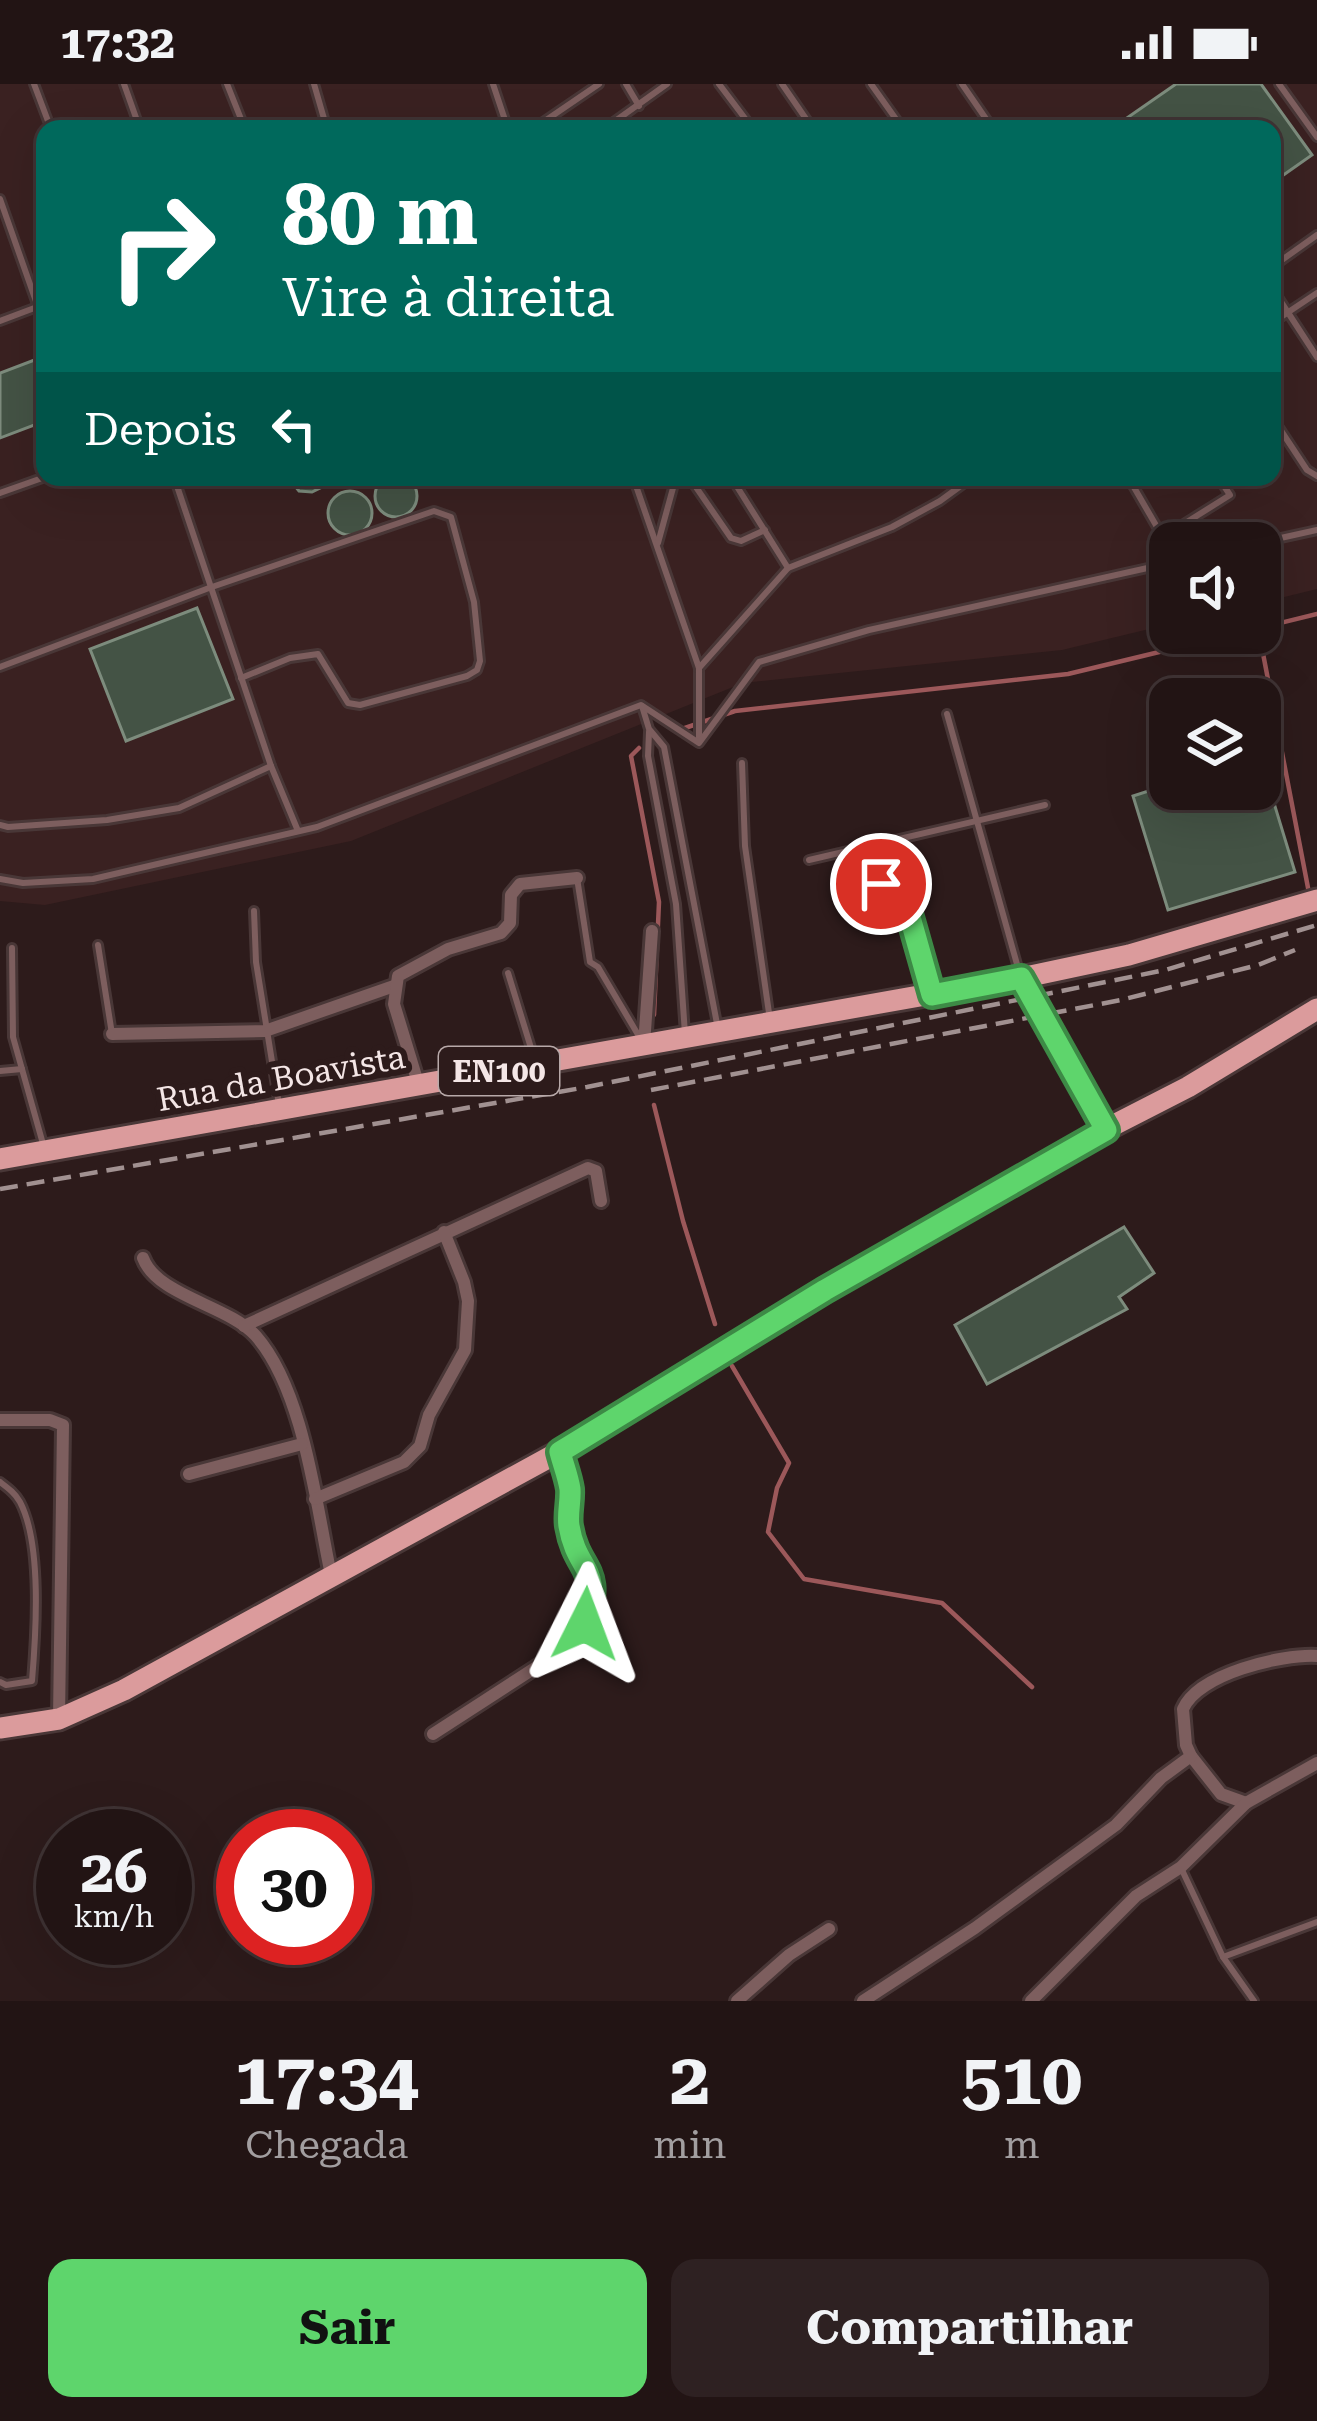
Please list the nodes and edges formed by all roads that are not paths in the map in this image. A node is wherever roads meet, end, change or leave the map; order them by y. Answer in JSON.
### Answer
{"nodes":[{"id":1,"x":34,"y":84,"type":"edge"},
{"id":2,"x":124,"y":84,"type":"edge"},
{"id":3,"x":227,"y":84,"type":"edge"},
{"id":4,"x":314,"y":84,"type":"edge"},
{"id":5,"x":493,"y":84,"type":"edge"},
{"id":6,"x":599,"y":84,"type":"edge"},
{"id":7,"x":626,"y":84,"type":"edge"},
{"id":8,"x":668,"y":84,"type":"edge"},
{"id":9,"x":719,"y":84,"type":"edge"},
{"id":10,"x":782,"y":84,"type":"edge"},
{"id":11,"x":871,"y":84,"type":"edge"},
{"id":12,"x":962,"y":84,"type":"edge"},
{"id":13,"x":1279,"y":84,"type":"edge"},
{"id":14,"x":639,"y":106,"type":"junction"},
{"id":15,"x":48,"y":120,"type":"edge"},
{"id":16,"x":137,"y":120,"type":"edge"},
{"id":17,"x":241,"y":120,"type":"edge"},
{"id":18,"x":324,"y":120,"type":"edge"},
{"id":19,"x":505,"y":120,"type":"edge"},
{"id":20,"x":545,"y":120,"type":"edge"},
{"id":21,"x":618,"y":120,"type":"edge"},
{"id":22,"x":746,"y":120,"type":"edge"},
{"id":23,"x":807,"y":120,"type":"edge"},
{"id":24,"x":897,"y":120,"type":"edge"},
{"id":25,"x":987,"y":120,"type":"edge"},
{"id":26,"x":1317,"y":137,"type":"edge"},
{"id":27,"x":0,"y":199,"type":"edge"},
{"id":28,"x":1317,"y":235,"type":"edge"},
{"id":29,"x":1281,"y":261,"type":"edge"},
{"id":30,"x":36,"y":291,"type":"edge"},
{"id":31,"x":1317,"y":292,"type":"edge"},
{"id":32,"x":1281,"y":302,"type":"edge"},
{"id":33,"x":36,"y":308,"type":"edge"},
{"id":34,"x":1288,"y":312,"type":"junction"},
{"id":35,"x":1281,"y":317,"type":"edge"},
{"id":36,"x":0,"y":321,"type":"edge"},
{"id":37,"x":1317,"y":357,"type":"edge"},
{"id":38,"x":1281,"y":431,"type":"edge"},
{"id":39,"x":1317,"y":476,"type":"edge"},
{"id":40,"x":36,"y":480,"type":"edge"},
{"id":41,"x":177,"y":486,"type":"edge"},
{"id":42,"x":636,"y":486,"type":"edge"},
{"id":43,"x":674,"y":486,"type":"edge"},
{"id":44,"x":695,"y":486,"type":"edge"},
{"id":45,"x":737,"y":486,"type":"edge"},
{"id":46,"x":961,"y":486,"type":"edge"},
{"id":47,"x":1133,"y":486,"type":"edge"},
{"id":48,"x":1223,"y":486,"type":"edge"},
{"id":49,"x":0,"y":493,"type":"edge"},
{"id":50,"x":765,"y":530,"type":"junction"},
{"id":51,"x":1317,"y":530,"type":"edge"},
{"id":52,"x":1281,"y":538,"type":"edge"},
{"id":53,"x":657,"y":546,"type":"junction"},
{"id":54,"x":788,"y":568,"type":"junction"},
{"id":55,"x":1149,"y":568,"type":"edge"},
{"id":56,"x":209,"y":588,"type":"junction"},
{"id":57,"x":0,"y":668,"type":"edge"},
{"id":58,"x":699,"y":668,"type":"junction"},
{"id":59,"x":241,"y":678,"type":"junction"},
{"id":60,"x":641,"y":704,"type":"junction"},
{"id":61,"x":946,"y":714,"type":"dead end"},
{"id":62,"x":650,"y":729,"type":"junction"},
{"id":63,"x":699,"y":742,"type":"junction"},
{"id":64,"x":742,"y":763,"type":"dead end"},
{"id":65,"x":271,"y":766,"type":"junction"},
{"id":66,"x":1046,"y":805,"type":"dead end"},
{"id":67,"x":0,"y":824,"type":"edge"},
{"id":68,"x":977,"y":824,"type":"junction"},
{"id":69,"x":298,"y":831,"type":"junction"},
{"id":70,"x":873,"y":846,"type":"junction"},
{"id":71,"x":808,"y":860,"type":"dead end"},
{"id":72,"x":577,"y":878,"type":"joint"},
{"id":73,"x":0,"y":879,"type":"edge"},
{"id":74,"x":1317,"y":900,"type":"edge"},
{"id":75,"x":254,"y":911,"type":"dead end"},
{"id":76,"x":652,"y":931,"type":"dead end"},
{"id":77,"x":98,"y":945,"type":"dead end"},
{"id":78,"x":12,"y":948,"type":"dead end"},
{"id":79,"x":508,"y":973,"type":"dead end"},
{"id":80,"x":1009,"y":980,"type":"junction"},
{"id":81,"x":394,"y":986,"type":"junction"},
{"id":82,"x":932,"y":995,"type":"junction"},
{"id":83,"x":1317,"y":1009,"type":"edge"},
{"id":84,"x":770,"y":1024,"type":"junction"},
{"id":85,"x":266,"y":1031,"type":"junction"},
{"id":86,"x":719,"y":1033,"type":"junction"},
{"id":87,"x":112,"y":1034,"type":"joint"},
{"id":88,"x":685,"y":1039,"type":"junction"},
{"id":89,"x":644,"y":1046,"type":"junction"},
{"id":90,"x":536,"y":1064,"type":"junction"},
{"id":91,"x":22,"y":1069,"type":"junction"},
{"id":92,"x":0,"y":1071,"type":"edge"},
{"id":93,"x":418,"y":1086,"type":"junction"},
{"id":94,"x":280,"y":1109,"type":"junction"},
{"id":95,"x":1106,"y":1130,"type":"junction"},
{"id":96,"x":46,"y":1153,"type":"junction"},
{"id":97,"x":0,"y":1160,"type":"edge"},
{"id":98,"x":601,"y":1201,"type":"dead end"},
{"id":99,"x":444,"y":1232,"type":"junction"},
{"id":100,"x":142,"y":1258,"type":"dead end"},
{"id":101,"x":244,"y":1326,"type":"junction"},
{"id":102,"x":0,"y":1420,"type":"edge"},
{"id":103,"x":302,"y":1444,"type":"junction"},
{"id":104,"x":560,"y":1452,"type":"junction"},
{"id":105,"x":189,"y":1474,"type":"dead end"},
{"id":106,"x":0,"y":1482,"type":"edge"},
{"id":107,"x":314,"y":1499,"type":"junction"},
{"id":108,"x":332,"y":1575,"type":"junction"},
{"id":109,"x":1317,"y":1656,"type":"edge"},
{"id":110,"x":0,"y":1682,"type":"edge"},
{"id":111,"x":59,"y":1719,"type":"junction"},
{"id":112,"x":0,"y":1728,"type":"edge"},
{"id":113,"x":433,"y":1734,"type":"dead end"},
{"id":114,"x":1191,"y":1756,"type":"junction"},
{"id":115,"x":1317,"y":1763,"type":"edge"},
{"id":116,"x":1246,"y":1803,"type":"junction"},
{"id":117,"x":1181,"y":1867,"type":"junction"},
{"id":118,"x":1317,"y":1922,"type":"edge"},
{"id":119,"x":830,"y":1929,"type":"dead end"},
{"id":120,"x":1223,"y":1957,"type":"junction"},
{"id":121,"x":737,"y":2001,"type":"edge"},
{"id":122,"x":862,"y":2001,"type":"edge"},
{"id":123,"x":1031,"y":2001,"type":"edge"},
{"id":124,"x":1254,"y":2001,"type":"edge"}],
"edges":[{"from":1,"to":15,"type":"lane"},
{"from":2,"to":16,"type":"lane"},
{"from":3,"to":17,"type":"lane"},
{"from":4,"to":18,"type":"lane"},
{"from":5,"to":19,"type":"lane"},
{"from":6,"to":20,"type":"lane"},
{"from":7,"to":14,"type":"lane"},
{"from":8,"to":14,"type":"lane"},
{"from":9,"to":22,"type":"lane"},
{"from":10,"to":23,"type":"lane"},
{"from":11,"to":24,"type":"lane"},
{"from":12,"to":25,"type":"lane"},
{"from":13,"to":26,"type":"lane"},
{"from":14,"to":21,"type":"lane"},
{"from":27,"to":30,"type":"lane"},
{"from":28,"to":29,"type":"lane"},
{"from":31,"to":34,"type":"lane"},
{"from":32,"to":34,"type":"lane"},
{"from":33,"to":36,"type":"lane"},
{"from":34,"to":35,"type":"lane"},
{"from":34,"to":37,"type":"lane"},
{"from":38,"to":39,"type":"lane"},
{"from":40,"to":49,"type":"lane"},
{"from":41,"to":56,"type":"lane"},
{"from":42,"to":53,"type":"lane"},
{"from":43,"to":53,"type":"lane"},
{"from":44,"to":50,"type":"lane"},
{"from":45,"to":50,"type":"lane"},
{"from":46,"to":54,"type":"lane"},
{"from":47,"to":48,"type":"lane"},
{"from":50,"to":54,"type":"lane"},
{"from":51,"to":52,"type":"lane"},
{"from":53,"to":58,"type":"lane"},
{"from":54,"to":58,"type":"lane"},
{"from":55,"to":63,"type":"lane"},
{"from":56,"to":57,"type":"lane"},
{"from":56,"to":59,"type":"lane"},
{"from":56,"to":59,"type":"lane"},
{"from":58,"to":63,"type":"lane"},
{"from":59,"to":65,"type":"lane"},
{"from":60,"to":62,"type":"lane"},
{"from":60,"to":63,"type":"lane"},
{"from":60,"to":69,"type":"lane"},
{"from":61,"to":68,"type":"lane"},
{"from":62,"to":86,"type":"lane"},
{"from":62,"to":88,"type":"lane"},
{"from":64,"to":84,"type":"lane"},
{"from":65,"to":67,"type":"lane"},
{"from":65,"to":69,"type":"lane"},
{"from":66,"to":68,"type":"lane"},
{"from":68,"to":70,"type":"lane"},
{"from":68,"to":80,"type":"lane"},
{"from":69,"to":73,"type":"lane"},
{"from":70,"to":71,"type":"lane"},
{"from":70,"to":82,"type":"lane"},
{"from":72,"to":81,"type":"street"},
{"from":72,"to":89,"type":"lane"},
{"from":74,"to":80,"type":"main road","name":"Rua da Boavista"},
{"from":75,"to":85,"type":"lane"},
{"from":76,"to":89,"type":"street"},
{"from":77,"to":87,"type":"lane"},
{"from":78,"to":91,"type":"lane"},
{"from":79,"to":90,"type":"lane"},
{"from":80,"to":82,"type":"main road","name":"Rua da Boavista","number":"EN100"},
{"from":80,"to":95,"type":"main road"},
{"from":81,"to":85,"type":"street"},
{"from":81,"to":93,"type":"street"},
{"from":82,"to":84,"type":"main road","name":"Rua da Boavista","number":"EN100"},
{"from":83,"to":95,"type":"main road"},
{"from":84,"to":86,"type":"main road","name":"Rua da Boavista","number":"EN100"},
{"from":85,"to":87,"type":"street"},
{"from":85,"to":94,"type":"lane"},
{"from":86,"to":88,"type":"main road","name":"Rua da Boavista","number":"EN100"},
{"from":88,"to":89,"type":"main road","name":"Rua da Boavista","number":"EN100"},
{"from":89,"to":90,"type":"main road","name":"Rua da Boavista","number":"EN100"},
{"from":90,"to":93,"type":"main road","name":"Rua da Boavista","number":"EN100"},
{"from":91,"to":92,"type":"lane"},
{"from":91,"to":96,"type":"lane"},
{"from":93,"to":94,"type":"main road","name":"Rua da Boavista","number":"EN100"},
{"from":94,"to":96,"type":"main road","name":"Rua da Boavista","number":"EN100"},
{"from":95,"to":104,"type":"main road"},
{"from":96,"to":97,"type":"main road","name":"Rua da Boavista","number":"EN100"},
{"from":98,"to":99,"type":"street"},
{"from":99,"to":101,"type":"street"},
{"from":99,"to":107,"type":"street"},
{"from":100,"to":101,"type":"street"},
{"from":101,"to":103,"type":"street"},
{"from":102,"to":111,"type":"street"},
{"from":103,"to":105,"type":"street"},
{"from":103,"to":107,"type":"street"},
{"from":104,"to":108,"type":"main road"},
{"from":104,"to":113,"type":"street"},
{"from":106,"to":110,"type":"lane"},
{"from":107,"to":108,"type":"street"},
{"from":108,"to":111,"type":"main road"},
{"from":109,"to":114,"type":"street"},
{"from":111,"to":112,"type":"main road"},
{"from":114,"to":116,"type":"street"},
{"from":114,"to":122,"type":"street"},
{"from":115,"to":116,"type":"street"},
{"from":116,"to":117,"type":"street"},
{"from":117,"to":120,"type":"lane"},
{"from":117,"to":123,"type":"street"},
{"from":118,"to":120,"type":"lane"},
{"from":119,"to":121,"type":"street"},
{"from":120,"to":124,"type":"lane"}]}
